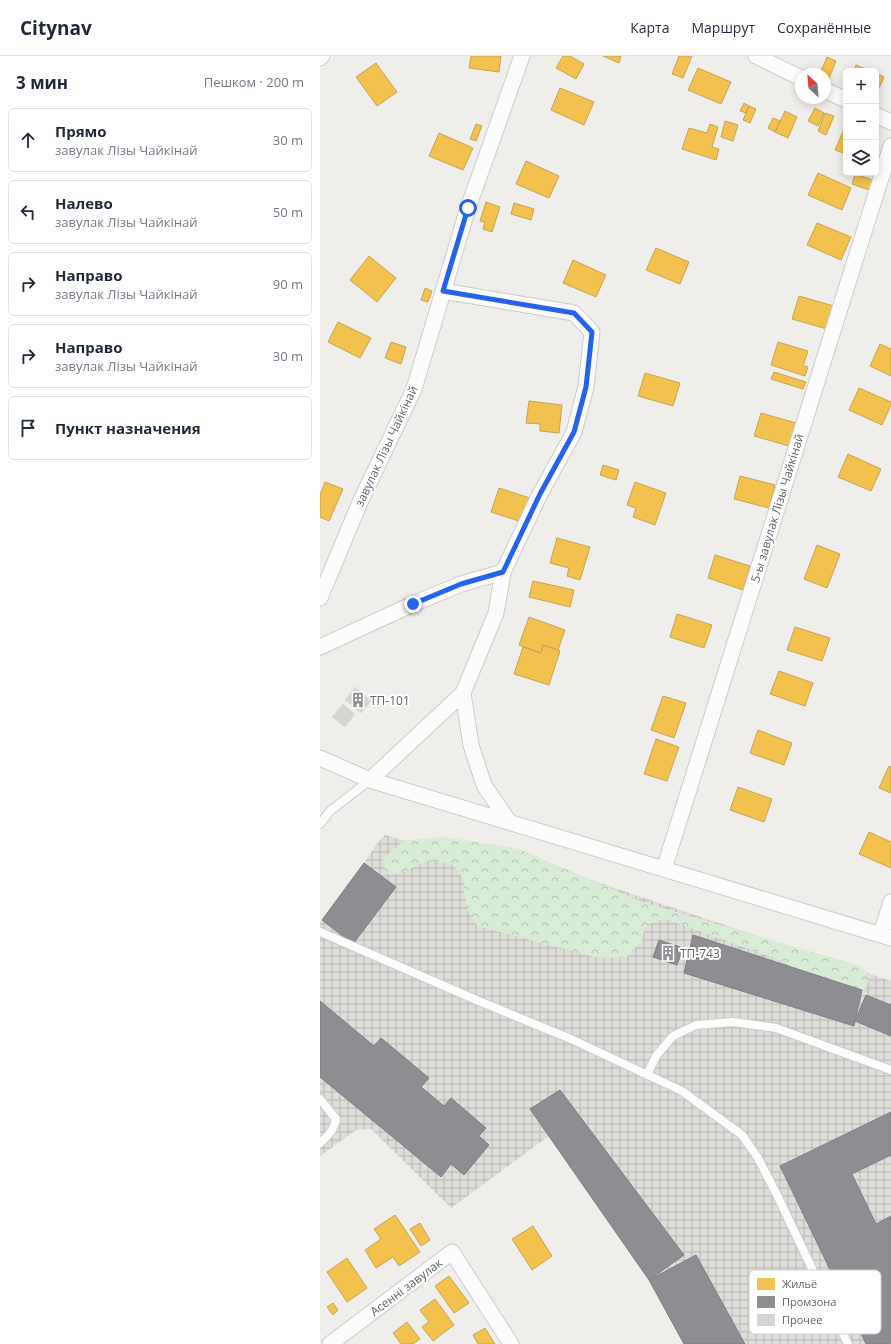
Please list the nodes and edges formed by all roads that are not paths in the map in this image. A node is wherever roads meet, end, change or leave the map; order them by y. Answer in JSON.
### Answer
{"nodes":[{"id":1,"x":322,"y":56,"type":"edge"},
{"id":2,"x":522,"y":56,"type":"edge"},
{"id":3,"x":756,"y":56,"type":"edge"},
{"id":4,"x":320,"y":58,"type":"edge"},
{"id":5,"x":795,"y":75,"type":"edge"},
{"id":6,"x":831,"y":93,"type":"edge"},
{"id":7,"x":843,"y":99,"type":"edge"},
{"id":8,"x":879,"y":116,"type":"edge"},
{"id":9,"x":891,"y":122,"type":"edge"},
{"id":10,"x":891,"y":146,"type":"edge"},
{"id":11,"x":443,"y":291,"type":"junction"},
{"id":12,"x":503,"y":572,"type":"junction"},
{"id":13,"x":320,"y":598,"type":"edge"},
{"id":14,"x":320,"y":647,"type":"edge"},
{"id":15,"x":463,"y":693,"type":"junction"},
{"id":16,"x":320,"y":758,"type":"edge"},
{"id":17,"x":370,"y":780,"type":"junction"},
{"id":18,"x":509,"y":822,"type":"junction"},
{"id":19,"x":320,"y":824,"type":"edge"},
{"id":20,"x":664,"y":869,"type":"junction"},
{"id":21,"x":891,"y":902,"type":"edge"},
{"id":22,"x":320,"y":932,"type":"edge"},
{"id":23,"x":886,"y":936,"type":"edge"},
{"id":24,"x":891,"y":1070,"type":"edge"},
{"id":25,"x":647,"y":1075,"type":"junction"},
{"id":26,"x":320,"y":1099,"type":"edge"},
{"id":27,"x":320,"y":1143,"type":"edge"},
{"id":28,"x":813,"y":1270,"type":"edge"},
{"id":29,"x":843,"y":1334,"type":"edge"},
{"id":30,"x":330,"y":1344,"type":"edge"},
{"id":31,"x":511,"y":1344,"type":"edge"},
{"id":32,"x":848,"y":1344,"type":"edge"}],
"edges":[{"from":1,"to":4,"type":"street"},
{"from":2,"to":11,"type":"street","name":"завулак Лізы Чайкінай"},
{"from":3,"to":5,"type":"street"},
{"from":6,"to":7,"type":"street"},
{"from":8,"to":9,"type":"street"},
{"from":10,"to":20,"type":"street","name":"5-ы завулак Лізы Чайкінай"},
{"from":11,"to":12,"type":"street"},
{"from":11,"to":13,"type":"street","name":"завулак Лізы Чайкінай"},
{"from":12,"to":14,"type":"street"},
{"from":12,"to":15,"type":"street"},
{"from":15,"to":17,"type":"street"},
{"from":15,"to":18,"type":"street"},
{"from":16,"to":17,"type":"street"},
{"from":17,"to":18,"type":"street"},
{"from":17,"to":19,"type":"lane"},
{"from":18,"to":20,"type":"street"},
{"from":20,"to":23,"type":"street"},
{"from":21,"to":23,"type":"street"},
{"from":22,"to":25,"type":"lane"},
{"from":24,"to":25,"type":"lane"},
{"from":25,"to":28,"type":"lane"},
{"from":26,"to":27,"type":"lane"},
{"from":29,"to":32,"type":"lane"},
{"from":30,"to":31,"type":"street","name":"Асенні завулак"}]}
